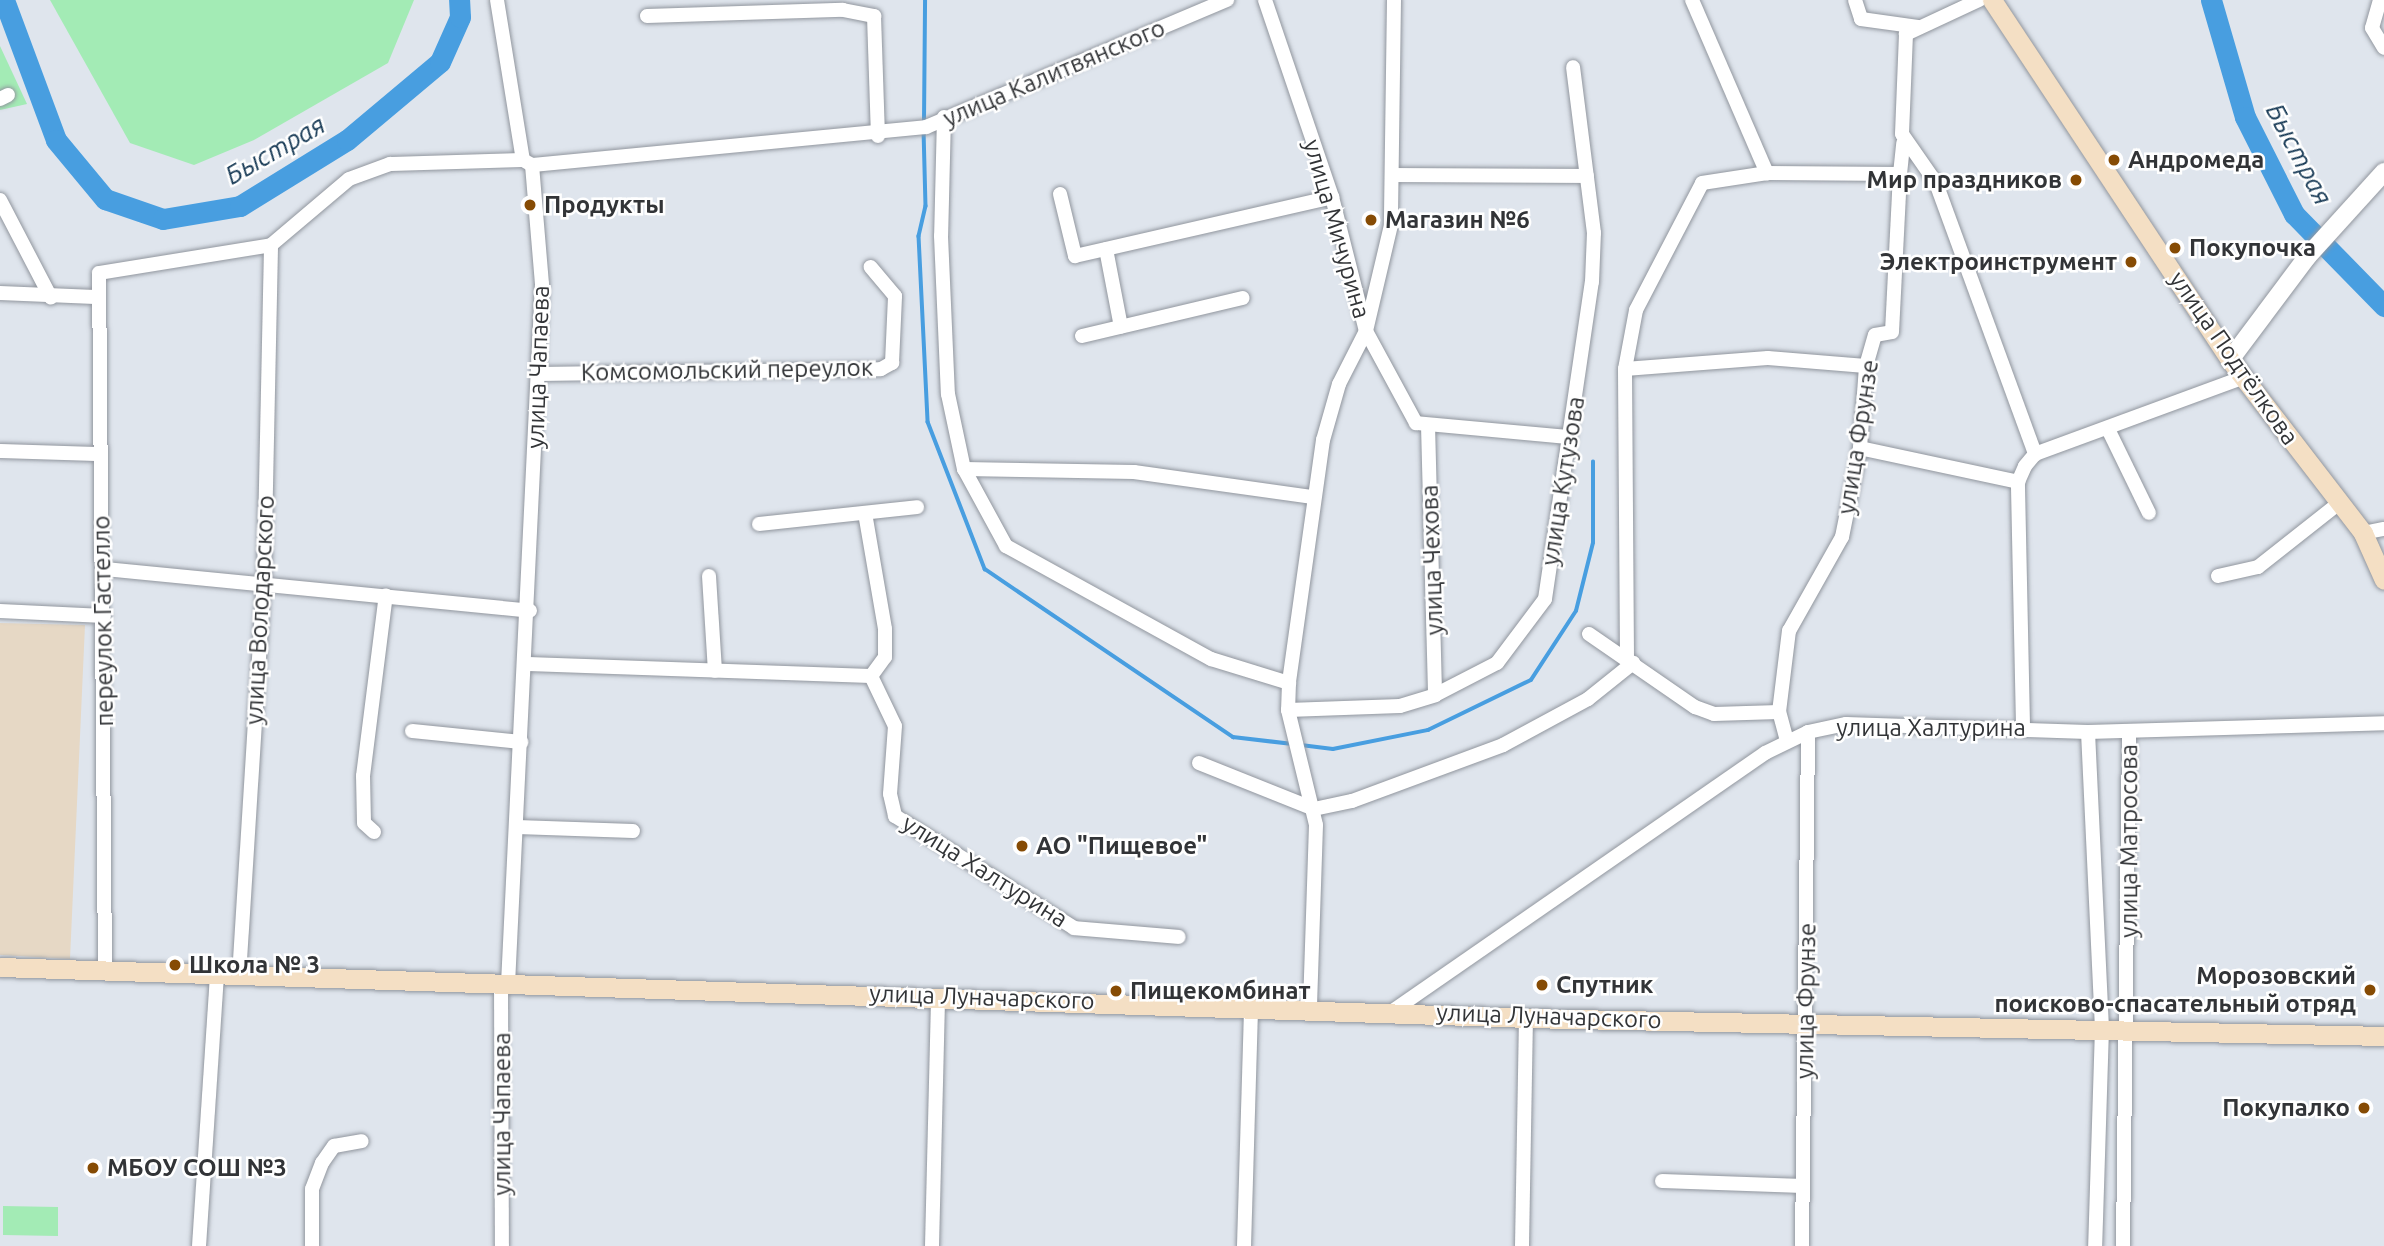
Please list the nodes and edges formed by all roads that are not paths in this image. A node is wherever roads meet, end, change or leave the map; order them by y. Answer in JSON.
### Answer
{"nodes":[{"id":1,"x":497,"y":0,"type":"edge"},
{"id":2,"x":1227,"y":0,"type":"edge"},
{"id":3,"x":1265,"y":0,"type":"edge"},
{"id":4,"x":1394,"y":0,"type":"edge"},
{"id":5,"x":1692,"y":0,"type":"edge"},
{"id":6,"x":1855,"y":0,"type":"edge"},
{"id":7,"x":1979,"y":0,"type":"edge"},
{"id":8,"x":1992,"y":0,"type":"edge"},
{"id":9,"x":2380,"y":0,"type":"edge"},
{"id":10,"x":648,"y":16,"type":"dead end"},
{"id":11,"x":1921,"y":28,"type":"junction"},
{"id":12,"x":2384,"y":48,"type":"edge"},
{"id":13,"x":1573,"y":67,"type":"dead end"},
{"id":14,"x":940,"y":121,"type":"junction"},
{"id":15,"x":882,"y":135,"type":"junction"},
{"id":16,"x":1903,"y":143,"type":"junction"},
{"id":17,"x":528,"y":162,"type":"junction"},
{"id":18,"x":2384,"y":172,"type":"edge"},
{"id":19,"x":1767,"y":173,"type":"junction"},
{"id":20,"x":1900,"y":174,"type":"junction"},
{"id":21,"x":1395,"y":175,"type":"junction"},
{"id":22,"x":1587,"y":176,"type":"junction"},
{"id":23,"x":1060,"y":194,"type":"dead end"},
{"id":24,"x":1332,"y":197,"type":"junction"},
{"id":25,"x":0,"y":200,"type":"edge"},
{"id":26,"x":271,"y":245,"type":"junction"},
{"id":27,"x":1106,"y":249,"type":"junction"},
{"id":28,"x":871,"y":267,"type":"dead end"},
{"id":29,"x":0,"y":293,"type":"edge"},
{"id":30,"x":95,"y":297,"type":"junction"},
{"id":31,"x":51,"y":298,"type":"junction"},
{"id":32,"x":1244,"y":298,"type":"dead end"},
{"id":33,"x":1121,"y":327,"type":"junction"},
{"id":34,"x":1366,"y":331,"type":"junction"},
{"id":35,"x":1082,"y":336,"type":"dead end"},
{"id":36,"x":2230,"y":360,"type":"junction"},
{"id":37,"x":1866,"y":366,"type":"junction"},
{"id":38,"x":1625,"y":369,"type":"junction"},
{"id":39,"x":538,"y":374,"type":"junction"},
{"id":40,"x":2244,"y":377,"type":"junction"},
{"id":41,"x":1428,"y":425,"type":"junction"},
{"id":42,"x":2109,"y":431,"type":"junction"},
{"id":43,"x":1566,"y":437,"type":"junction"},
{"id":44,"x":1860,"y":448,"type":"junction"},
{"id":45,"x":0,"y":451,"type":"edge"},
{"id":46,"x":97,"y":454,"type":"junction"},
{"id":47,"x":2035,"y":454,"type":"junction"},
{"id":48,"x":964,"y":469,"type":"junction"},
{"id":49,"x":2018,"y":482,"type":"junction"},
{"id":50,"x":1311,"y":497,"type":"junction"},
{"id":51,"x":2339,"y":503,"type":"junction"},
{"id":52,"x":917,"y":507,"type":"dead end"},
{"id":53,"x":865,"y":513,"type":"junction"},
{"id":54,"x":2149,"y":513,"type":"dead end"},
{"id":55,"x":759,"y":524,"type":"dead end"},
{"id":56,"x":2384,"y":529,"type":"edge"},
{"id":57,"x":2363,"y":533,"type":"junction"},
{"id":58,"x":105,"y":569,"type":"junction"},
{"id":59,"x":709,"y":576,"type":"dead end"},
{"id":60,"x":2218,"y":576,"type":"dead end"},
{"id":61,"x":2384,"y":580,"type":"edge"},
{"id":62,"x":264,"y":581,"type":"junction"},
{"id":63,"x":386,"y":595,"type":"junction"},
{"id":64,"x":0,"y":611,"type":"edge"},
{"id":65,"x":530,"y":611,"type":"junction"},
{"id":66,"x":104,"y":616,"type":"junction"},
{"id":67,"x":1589,"y":634,"type":"dead end"},
{"id":68,"x":1630,"y":660,"type":"junction"},
{"id":69,"x":528,"y":664,"type":"junction"},
{"id":70,"x":715,"y":671,"type":"junction"},
{"id":71,"x":871,"y":676,"type":"junction"},
{"id":72,"x":1289,"y":683,"type":"junction"},
{"id":73,"x":1435,"y":695,"type":"junction"},
{"id":74,"x":1288,"y":710,"type":"junction"},
{"id":75,"x":1779,"y":712,"type":"junction"},
{"id":76,"x":2384,"y":723,"type":"edge"},
{"id":77,"x":2022,"y":726,"type":"junction"},
{"id":78,"x":2129,"y":730,"type":"junction"},
{"id":79,"x":412,"y":731,"type":"dead end"},
{"id":80,"x":1808,"y":732,"type":"junction"},
{"id":81,"x":2088,"y":732,"type":"junction"},
{"id":82,"x":1787,"y":741,"type":"junction"},
{"id":83,"x":521,"y":742,"type":"junction"},
{"id":84,"x":1199,"y":763,"type":"dead end"},
{"id":85,"x":1314,"y":809,"type":"junction"},
{"id":86,"x":517,"y":827,"type":"junction"},
{"id":87,"x":633,"y":831,"type":"dead end"},
{"id":88,"x":374,"y":832,"type":"dead end"},
{"id":89,"x":1179,"y":937,"type":"dead end"},
{"id":90,"x":0,"y":967,"type":"edge"},
{"id":91,"x":105,"y":970,"type":"junction"},
{"id":92,"x":217,"y":975,"type":"junction"},
{"id":93,"x":239,"y":976,"type":"junction"},
{"id":94,"x":504,"y":982,"type":"junction"},
{"id":95,"x":938,"y":996,"type":"junction"},
{"id":96,"x":1251,"y":1005,"type":"junction"},
{"id":97,"x":1310,"y":1007,"type":"junction"},
{"id":98,"x":1394,"y":1010,"type":"junction"},
{"id":99,"x":1527,"y":1017,"type":"junction"},
{"id":100,"x":1807,"y":1021,"type":"junction"},
{"id":101,"x":2102,"y":1028,"type":"junction"},
{"id":102,"x":2129,"y":1029,"type":"junction"},
{"id":103,"x":2384,"y":1035,"type":"edge"},
{"id":104,"x":362,"y":1141,"type":"dead end"},
{"id":105,"x":1662,"y":1181,"type":"dead end"},
{"id":106,"x":1804,"y":1186,"type":"junction"},
{"id":107,"x":199,"y":1246,"type":"edge"},
{"id":108,"x":313,"y":1246,"type":"edge"},
{"id":109,"x":502,"y":1246,"type":"edge"},
{"id":110,"x":932,"y":1246,"type":"edge"},
{"id":111,"x":1244,"y":1246,"type":"edge"},
{"id":112,"x":1521,"y":1246,"type":"edge"},
{"id":113,"x":1802,"y":1246,"type":"edge"},
{"id":114,"x":2095,"y":1246,"type":"edge"},
{"id":115,"x":2123,"y":1246,"type":"edge"}],
"edges":[{"from":1,"to":17,"type":"street","name":"улица Чапаева"},
{"from":2,"to":14,"type":"street","name":"улица Калитвянского"},
{"from":3,"to":24,"type":"street","name":"улица Мичурина"},
{"from":4,"to":21,"type":"street"},
{"from":5,"to":19,"type":"street"},
{"from":6,"to":11,"type":"street"},
{"from":7,"to":11,"type":"street"},
{"from":8,"to":36,"type":"main road","name":"улица Подтёлкова"},
{"from":9,"to":12,"type":"street"},
{"from":10,"to":15,"type":"street"},
{"from":11,"to":16,"type":"street"},
{"from":13,"to":22,"type":"street","name":"улица Кутузова"},
{"from":14,"to":15,"type":"street","name":"улица Калитвянского"},
{"from":14,"to":48,"type":"street"},
{"from":15,"to":17,"type":"street","name":"улица Калитвянского"},
{"from":16,"to":20,"type":"street"},
{"from":16,"to":47,"type":"street"},
{"from":17,"to":26,"type":"street","name":"улица Калитвянского"},
{"from":17,"to":39,"type":"street","name":"улица Чапаева"},
{"from":18,"to":36,"type":"street"},
{"from":19,"to":20,"type":"street","name":"улица Кутузова"},
{"from":19,"to":38,"type":"street","name":"улица Кутузова"},
{"from":20,"to":37,"type":"street","name":"улица Фрунзе"},
{"from":21,"to":22,"type":"street"},
{"from":21,"to":34,"type":"street"},
{"from":22,"to":43,"type":"street","name":"улица Кутузова"},
{"from":23,"to":27,"type":"street"},
{"from":24,"to":27,"type":"street"},
{"from":24,"to":34,"type":"street","name":"улица Мичурина"},
{"from":25,"to":31,"type":"street"},
{"from":26,"to":30,"type":"street","name":"переулок Гастелло"},
{"from":26,"to":62,"type":"street","name":"улица Володарского"},
{"from":27,"to":33,"type":"street"},
{"from":28,"to":39,"type":"street","name":"Комсомольский переулок"},
{"from":29,"to":31,"type":"street"},
{"from":30,"to":31,"type":"street"},
{"from":30,"to":46,"type":"street","name":"переулок Гастелло"},
{"from":32,"to":33,"type":"street"},
{"from":33,"to":35,"type":"street"},
{"from":34,"to":41,"type":"street"},
{"from":34,"to":50,"type":"street","name":"улица Мичурина"},
{"from":36,"to":40,"type":"main road","name":"улица Подтёлкова"},
{"from":37,"to":38,"type":"street"},
{"from":37,"to":44,"type":"street","name":"улица Фрунзе"},
{"from":38,"to":68,"type":"street","name":"улица Кутузова"},
{"from":39,"to":65,"type":"street","name":"улица Чапаева"},
{"from":40,"to":42,"type":"street"},
{"from":40,"to":51,"type":"main road","name":"улица Подтёлкова"},
{"from":41,"to":43,"type":"street"},
{"from":41,"to":73,"type":"street","name":"улица Чехова"},
{"from":42,"to":47,"type":"street"},
{"from":42,"to":54,"type":"street"},
{"from":43,"to":73,"type":"street","name":"улица Кутузова"},
{"from":44,"to":49,"type":"street"},
{"from":44,"to":75,"type":"street","name":"улица Фрунзе"},
{"from":45,"to":46,"type":"street"},
{"from":46,"to":58,"type":"street","name":"переулок Гастелло"},
{"from":47,"to":49,"type":"street"},
{"from":48,"to":50,"type":"street"},
{"from":48,"to":72,"type":"street"},
{"from":49,"to":77,"type":"street"},
{"from":50,"to":72,"type":"street","name":"улица Мичурина"},
{"from":51,"to":57,"type":"main road","name":"улица Подтёлкова"},
{"from":51,"to":60,"type":"street"},
{"from":52,"to":53,"type":"street"},
{"from":53,"to":55,"type":"street"},
{"from":53,"to":71,"type":"street"},
{"from":56,"to":57,"type":"street"},
{"from":57,"to":61,"type":"main road","name":"улица Подтёлкова"},
{"from":58,"to":62,"type":"street"},
{"from":58,"to":66,"type":"street","name":"переулок Гастелло"},
{"from":59,"to":70,"type":"street"},
{"from":62,"to":63,"type":"street"},
{"from":62,"to":93,"type":"street","name":"улица Володарского"},
{"from":63,"to":65,"type":"street"},
{"from":63,"to":88,"type":"street"},
{"from":64,"to":66,"type":"street"},
{"from":65,"to":69,"type":"street","name":"улица Чапаева"},
{"from":66,"to":91,"type":"street","name":"переулок Гастелло"},
{"from":67,"to":68,"type":"street"},
{"from":68,"to":75,"type":"street"},
{"from":68,"to":85,"type":"street"},
{"from":69,"to":70,"type":"street"},
{"from":69,"to":83,"type":"street","name":"улица Чапаева"},
{"from":70,"to":71,"type":"street"},
{"from":71,"to":89,"type":"street","name":"улица Халтурина"},
{"from":72,"to":74,"type":"street","name":"улица Мичурина"},
{"from":73,"to":74,"type":"street","name":"улица Кутузова"},
{"from":74,"to":85,"type":"street","name":"улица Мичурина"},
{"from":75,"to":82,"type":"street","name":"улица Фрунзе"},
{"from":76,"to":78,"type":"street","name":"улица Халтурина"},
{"from":77,"to":80,"type":"street","name":"улица Халтурина"},
{"from":77,"to":81,"type":"street","name":"улица Халтурина"},
{"from":78,"to":81,"type":"street","name":"улица Халтурина"},
{"from":78,"to":102,"type":"street","name":"улица Матросова"},
{"from":79,"to":83,"type":"street"},
{"from":80,"to":82,"type":"street","name":"улица Халтурина"},
{"from":80,"to":100,"type":"street","name":"улица Фрунзе"},
{"from":81,"to":101,"type":"street","name":"улица Матросова"},
{"from":82,"to":98,"type":"street","name":"улица Халтурина"},
{"from":83,"to":86,"type":"street","name":"улица Чапаева"},
{"from":84,"to":85,"type":"street"},
{"from":85,"to":97,"type":"street","name":"улица Мичурина"},
{"from":86,"to":87,"type":"street"},
{"from":86,"to":94,"type":"street","name":"улица Чапаева"},
{"from":90,"to":91,"type":"main road","name":"улица Луначарского"},
{"from":91,"to":92,"type":"main road","name":"улица Луначарского"},
{"from":92,"to":93,"type":"main road","name":"улица Луначарского"},
{"from":92,"to":107,"type":"street"},
{"from":93,"to":94,"type":"main road","name":"улица Луначарского"},
{"from":94,"to":95,"type":"main road","name":"улица Луначарского"},
{"from":94,"to":109,"type":"street","name":"улица Чапаева"},
{"from":95,"to":96,"type":"main road","name":"улица Луначарского"},
{"from":95,"to":110,"type":"street"},
{"from":96,"to":97,"type":"main road","name":"улица Луначарского"},
{"from":96,"to":111,"type":"street"},
{"from":97,"to":98,"type":"main road","name":"улица Луначарского"},
{"from":98,"to":99,"type":"main road","name":"улица Луначарского"},
{"from":99,"to":100,"type":"main road","name":"улица Луначарского"},
{"from":99,"to":112,"type":"street"},
{"from":100,"to":101,"type":"main road","name":"улица Луначарского"},
{"from":100,"to":106,"type":"street","name":"улица Фрунзе"},
{"from":101,"to":102,"type":"main road","name":"улица Луначарского"},
{"from":101,"to":114,"type":"street","name":"улица Матросова"},
{"from":102,"to":103,"type":"main road","name":"улица Луначарского"},
{"from":102,"to":115,"type":"street","name":"улица Матросова"},
{"from":104,"to":108,"type":"street"},
{"from":105,"to":106,"type":"street"},
{"from":106,"to":113,"type":"street","name":"улица Фрунзе"}]}
